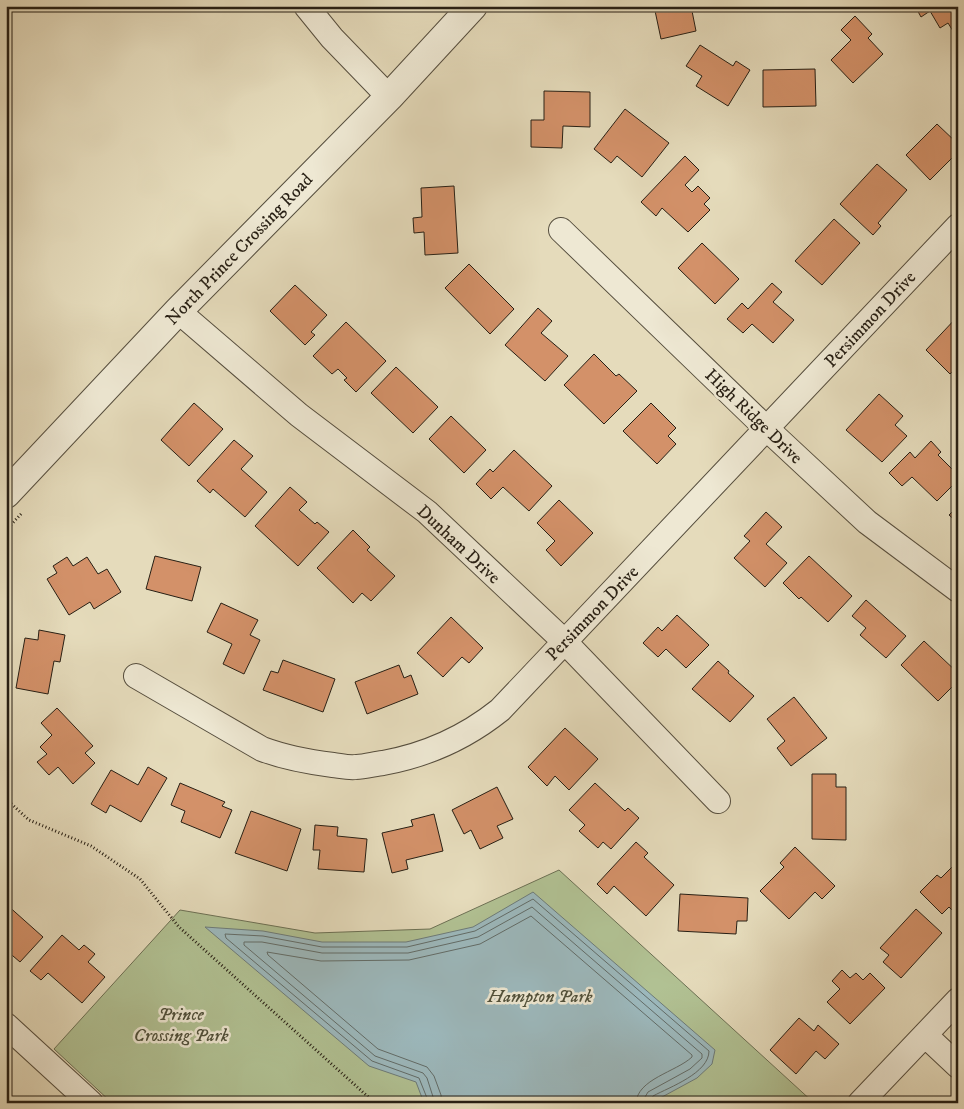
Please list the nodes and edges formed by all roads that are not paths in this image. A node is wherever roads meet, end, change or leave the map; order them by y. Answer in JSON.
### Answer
{"nodes":[{"id":1,"x":306,"y":6,"type":"edge"},
{"id":2,"x":474,"y":6,"type":"edge"},
{"id":3,"x":389,"y":96,"type":"junction"},
{"id":4,"x":958,"y":226,"type":"edge"},
{"id":5,"x":561,"y":230,"type":"dead end"},
{"id":6,"x":178,"y":311,"type":"junction"},
{"id":7,"x":767,"y":429,"type":"junction"},
{"id":8,"x":6,"y":494,"type":"edge"},
{"id":9,"x":958,"y":590,"type":"edge"},
{"id":10,"x":565,"y":642,"type":"junction"},
{"id":11,"x":136,"y":676,"type":"dead end"},
{"id":12,"x":718,"y":802,"type":"dead end"},
{"id":13,"x":958,"y":1000,"type":"edge"},
{"id":14,"x":6,"y":1025,"type":"edge"},
{"id":15,"x":924,"y":1035,"type":"junction"},
{"id":16,"x":958,"y":1066,"type":"edge"},
{"id":17,"x":91,"y":1103,"type":"edge"},
{"id":18,"x":860,"y":1103,"type":"edge"}],
"edges":[{"from":1,"to":3,"type":"street"},
{"from":2,"to":3,"type":"street","name":"North Prince Crossing Road"},
{"from":3,"to":6,"type":"street","name":"North Prince Crossing Road"},
{"from":4,"to":7,"type":"street","name":"Persimmon Drive"},
{"from":5,"to":7,"type":"street","name":"High Ridge Drive"},
{"from":6,"to":8,"type":"street","name":"North Prince Crossing Road"},
{"from":6,"to":10,"type":"street","name":"Dunham Drive"},
{"from":7,"to":9,"type":"street","name":"High Ridge Drive"},
{"from":7,"to":10,"type":"street","name":"Persimmon Drive"},
{"from":10,"to":11,"type":"street","name":"Persimmon Drive"},
{"from":10,"to":12,"type":"street","name":"Dunham Drive"},
{"from":13,"to":15,"type":"street"},
{"from":14,"to":17,"type":"street"},
{"from":15,"to":16,"type":"street"},
{"from":15,"to":18,"type":"street"}]}
